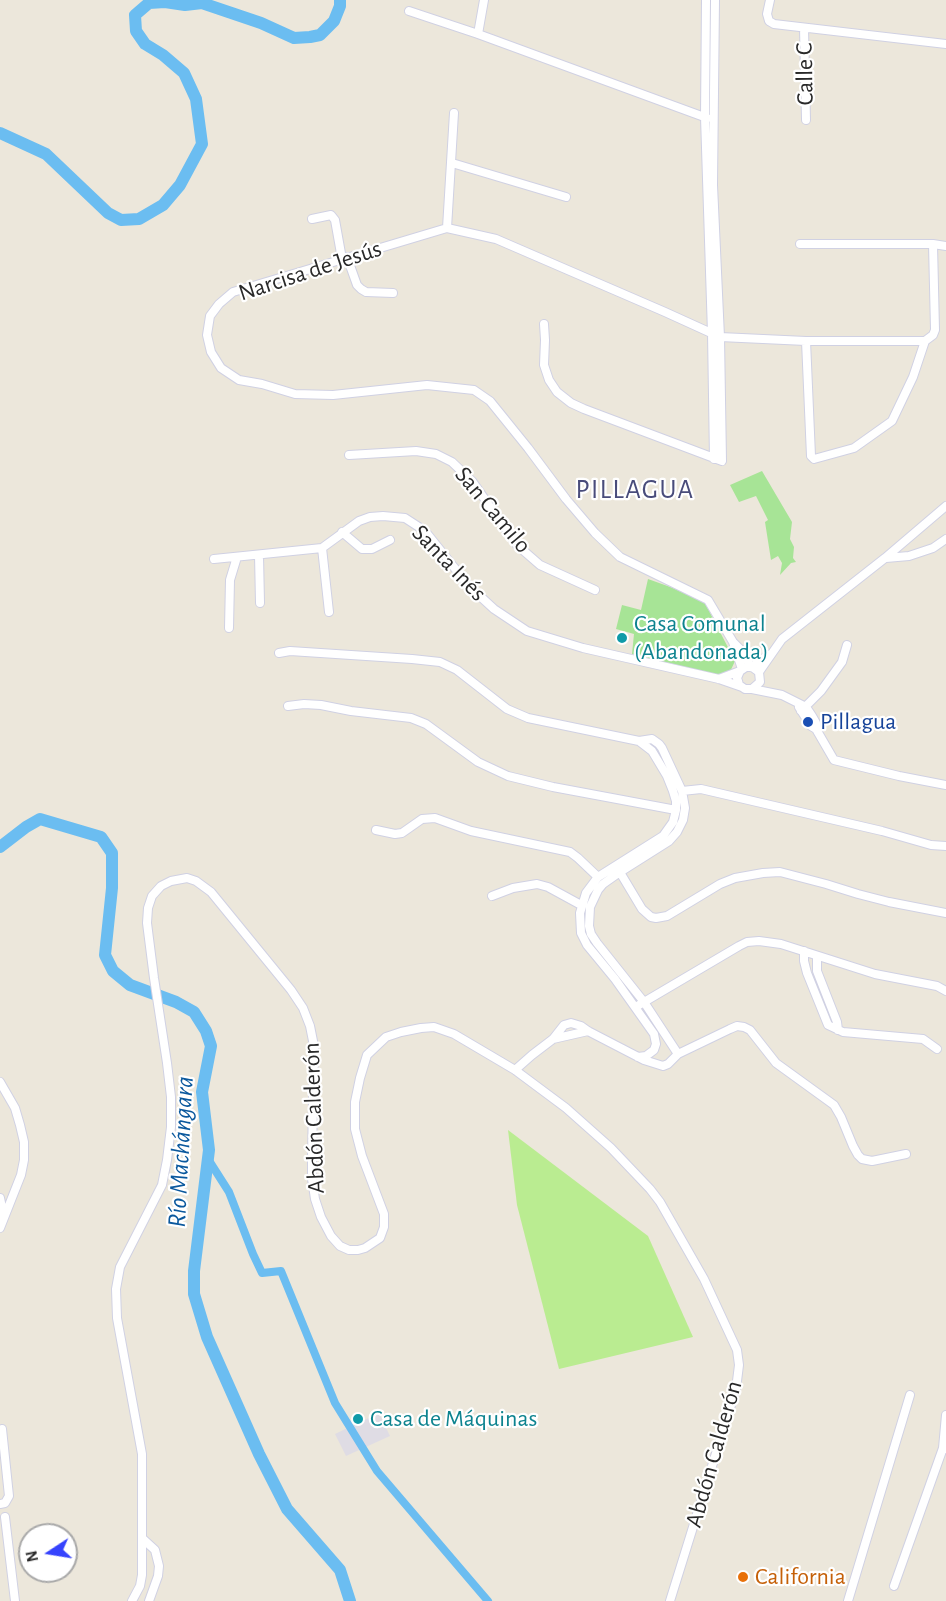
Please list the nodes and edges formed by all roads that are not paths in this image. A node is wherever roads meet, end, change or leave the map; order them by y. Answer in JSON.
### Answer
{"nodes":[{"id":1,"x":484,"y":0,"type":"edge"},
{"id":2,"x":706,"y":0,"type":"edge"},
{"id":3,"x":715,"y":0,"type":"edge"},
{"id":4,"x":770,"y":0,"type":"edge"},
{"id":5,"x":409,"y":11,"type":"dead end"},
{"id":6,"x":804,"y":28,"type":"junction"},
{"id":7,"x":478,"y":34,"type":"junction"},
{"id":8,"x":946,"y":44,"type":"edge"},
{"id":9,"x":454,"y":113,"type":"dead end"},
{"id":10,"x":709,"y":118,"type":"junction"},
{"id":11,"x":806,"y":120,"type":"dead end"},
{"id":12,"x":452,"y":163,"type":"junction"},
{"id":13,"x":710,"y":185,"type":"junction"},
{"id":14,"x":566,"y":197,"type":"dead end"},
{"id":15,"x":312,"y":219,"type":"dead end"},
{"id":16,"x":447,"y":228,"type":"junction"},
{"id":17,"x":800,"y":244,"type":"dead end"},
{"id":18,"x":933,"y":244,"type":"junction"},
{"id":19,"x":946,"y":246,"type":"edge"},
{"id":20,"x":345,"y":258,"type":"junction"},
{"id":21,"x":393,"y":292,"type":"dead end"},
{"id":22,"x":544,"y":324,"type":"dead end"},
{"id":23,"x":712,"y":333,"type":"junction"},
{"id":24,"x":720,"y":337,"type":"junction"},
{"id":25,"x":806,"y":341,"type":"junction"},
{"id":26,"x":924,"y":342,"type":"junction"},
{"id":27,"x":349,"y":455,"type":"dead end"},
{"id":28,"x":718,"y":460,"type":"junction"},
{"id":29,"x":946,"y":506,"type":"edge"},
{"id":30,"x":342,"y":532,"type":"junction"},
{"id":31,"x":946,"y":539,"type":"edge"},
{"id":32,"x":390,"y":540,"type":"dead end"},
{"id":33,"x":322,"y":548,"type":"junction"},
{"id":34,"x":259,"y":555,"type":"junction"},
{"id":35,"x":237,"y":557,"type":"junction"},
{"id":36,"x":885,"y":558,"type":"junction"},
{"id":37,"x":214,"y":559,"type":"dead end"},
{"id":38,"x":595,"y":590,"type":"dead end"},
{"id":39,"x":260,"y":603,"type":"dead end"},
{"id":40,"x":329,"y":612,"type":"dead end"},
{"id":41,"x":229,"y":628,"type":"dead end"},
{"id":42,"x":847,"y":645,"type":"dead end"},
{"id":43,"x":279,"y":654,"type":"dead end"},
{"id":44,"x":751,"y":671,"type":"junction"},
{"id":45,"x":718,"y":679,"type":"junction"},
{"id":46,"x":742,"y":687,"type":"junction"},
{"id":47,"x":752,"y":689,"type":"junction"},
{"id":48,"x":773,"y":693,"type":"junction"},
{"id":49,"x":288,"y":706,"type":"dead end"},
{"id":50,"x":802,"y":707,"type":"junction"},
{"id":51,"x":639,"y":741,"type":"junction"},
{"id":52,"x":946,"y":785,"type":"edge"},
{"id":53,"x":682,"y":790,"type":"junction"},
{"id":54,"x":676,"y":810,"type":"junction"},
{"id":55,"x":376,"y":830,"type":"dead end"},
{"id":56,"x":946,"y":846,"type":"edge"},
{"id":57,"x":618,"y":869,"type":"junction"},
{"id":58,"x":598,"y":877,"type":"junction"},
{"id":59,"x":492,"y":896,"type":"dead end"},
{"id":60,"x":581,"y":905,"type":"junction"},
{"id":61,"x":946,"y":913,"type":"edge"},
{"id":62,"x":804,"y":951,"type":"junction"},
{"id":63,"x":817,"y":956,"type":"junction"},
{"id":64,"x":946,"y":991,"type":"edge"},
{"id":65,"x":644,"y":1002,"type":"junction"},
{"id":66,"x":635,"y":1007,"type":"junction"},
{"id":67,"x":838,"y":1030,"type":"junction"},
{"id":68,"x":937,"y":1049,"type":"dead end"},
{"id":69,"x":678,"y":1054,"type":"junction"},
{"id":70,"x":638,"y":1057,"type":"junction"},
{"id":71,"x":515,"y":1070,"type":"junction"},
{"id":72,"x":0,"y":1082,"type":"edge"},
{"id":73,"x":906,"y":1154,"type":"dead end"},
{"id":74,"x":0,"y":1198,"type":"edge"},
{"id":75,"x":5,"y":1218,"type":"junction"},
{"id":76,"x":0,"y":1228,"type":"edge"},
{"id":77,"x":910,"y":1395,"type":"dead end"},
{"id":78,"x":946,"y":1415,"type":"edge"},
{"id":79,"x":2,"y":1429,"type":"dead end"},
{"id":80,"x":944,"y":1448,"type":"edge"},
{"id":81,"x":0,"y":1504,"type":"edge"},
{"id":82,"x":5,"y":1517,"type":"dead end"},
{"id":83,"x":143,"y":1539,"type":"junction"},
{"id":84,"x":894,"y":1586,"type":"dead end"},
{"id":85,"x":15,"y":1600,"type":"edge"},
{"id":86,"x":132,"y":1601,"type":"edge"},
{"id":87,"x":149,"y":1601,"type":"edge"},
{"id":88,"x":670,"y":1601,"type":"edge"},
{"id":89,"x":848,"y":1601,"type":"edge"}],
"edges":[{"from":1,"to":7,"type":"street"},
{"from":2,"to":10,"type":"street"},
{"from":3,"to":10,"type":"street"},
{"from":4,"to":6,"type":"street"},
{"from":5,"to":7,"type":"street"},
{"from":6,"to":8,"type":"street"},
{"from":6,"to":11,"type":"street","name":"Calle C"},
{"from":7,"to":10,"type":"street"},
{"from":9,"to":12,"type":"street"},
{"from":10,"to":13,"type":"street"},
{"from":12,"to":14,"type":"street"},
{"from":12,"to":16,"type":"street"},
{"from":13,"to":23,"type":"street"},
{"from":13,"to":24,"type":"street"},
{"from":15,"to":20,"type":"street"},
{"from":16,"to":20,"type":"street","name":"Narcisa de Jesús"},
{"from":16,"to":23,"type":"street","name":"Narcisa de Jesús"},
{"from":17,"to":18,"type":"street"},
{"from":18,"to":19,"type":"street"},
{"from":18,"to":26,"type":"street"},
{"from":20,"to":21,"type":"street"},
{"from":20,"to":44,"type":"street","name":"Narcisa de Jesús"},
{"from":22,"to":28,"type":"street"},
{"from":23,"to":24,"type":"street","name":"Narcisa de Jesús"},
{"from":23,"to":28,"type":"street"},
{"from":24,"to":25,"type":"street"},
{"from":24,"to":28,"type":"street"},
{"from":25,"to":26,"type":"street"},
{"from":25,"to":26,"type":"street"},
{"from":27,"to":38,"type":"street","name":"San Camilo"},
{"from":29,"to":36,"type":"street"},
{"from":30,"to":32,"type":"street"},
{"from":30,"to":33,"type":"street","name":"Santa Inés"},
{"from":30,"to":45,"type":"street","name":"Santa Inés"},
{"from":31,"to":36,"type":"street"},
{"from":33,"to":34,"type":"street"},
{"from":33,"to":40,"type":"street"},
{"from":34,"to":35,"type":"street"},
{"from":34,"to":39,"type":"street"},
{"from":35,"to":37,"type":"street"},
{"from":35,"to":41,"type":"street"},
{"from":36,"to":44,"type":"street"},
{"from":42,"to":50,"type":"street"},
{"from":43,"to":51,"type":"street"},
{"from":44,"to":45,"type":"street"},
{"from":44,"to":46,"type":"street"},
{"from":44,"to":47,"type":"street"},
{"from":44,"to":48,"type":"street"},
{"from":45,"to":46,"type":"street","name":"Santa Inés"},
{"from":46,"to":47,"type":"street","name":"Santa Inés"},
{"from":47,"to":48,"type":"street"},
{"from":48,"to":50,"type":"street"},
{"from":49,"to":54,"type":"street"},
{"from":50,"to":52,"type":"street"},
{"from":51,"to":53,"type":"street"},
{"from":51,"to":54,"type":"street"},
{"from":53,"to":56,"type":"street"},
{"from":53,"to":57,"type":"street"},
{"from":54,"to":57,"type":"street"},
{"from":55,"to":58,"type":"street"},
{"from":57,"to":58,"type":"street"},
{"from":57,"to":61,"type":"street"},
{"from":57,"to":65,"type":"street"},
{"from":58,"to":60,"type":"street"},
{"from":59,"to":60,"type":"street"},
{"from":60,"to":66,"type":"street"},
{"from":62,"to":63,"type":"street"},
{"from":62,"to":65,"type":"street"},
{"from":62,"to":67,"type":"street"},
{"from":63,"to":64,"type":"street"},
{"from":63,"to":67,"type":"street"},
{"from":65,"to":66,"type":"street"},
{"from":65,"to":69,"type":"street"},
{"from":66,"to":70,"type":"street"},
{"from":67,"to":68,"type":"street"},
{"from":69,"to":70,"type":"street"},
{"from":69,"to":73,"type":"street"},
{"from":70,"to":71,"type":"street"},
{"from":71,"to":83,"type":"street","name":"Abdón Calderón"},
{"from":71,"to":88,"type":"street","name":"Abdón Calderón"},
{"from":72,"to":75,"type":"street"},
{"from":74,"to":75,"type":"street"},
{"from":75,"to":76,"type":"street"},
{"from":77,"to":89,"type":"street"},
{"from":78,"to":80,"type":"street"},
{"from":79,"to":81,"type":"street"},
{"from":80,"to":84,"type":"street"},
{"from":82,"to":85,"type":"street"},
{"from":83,"to":86,"type":"street","name":"Abdón Calderón"},
{"from":83,"to":87,"type":"street"}]}
